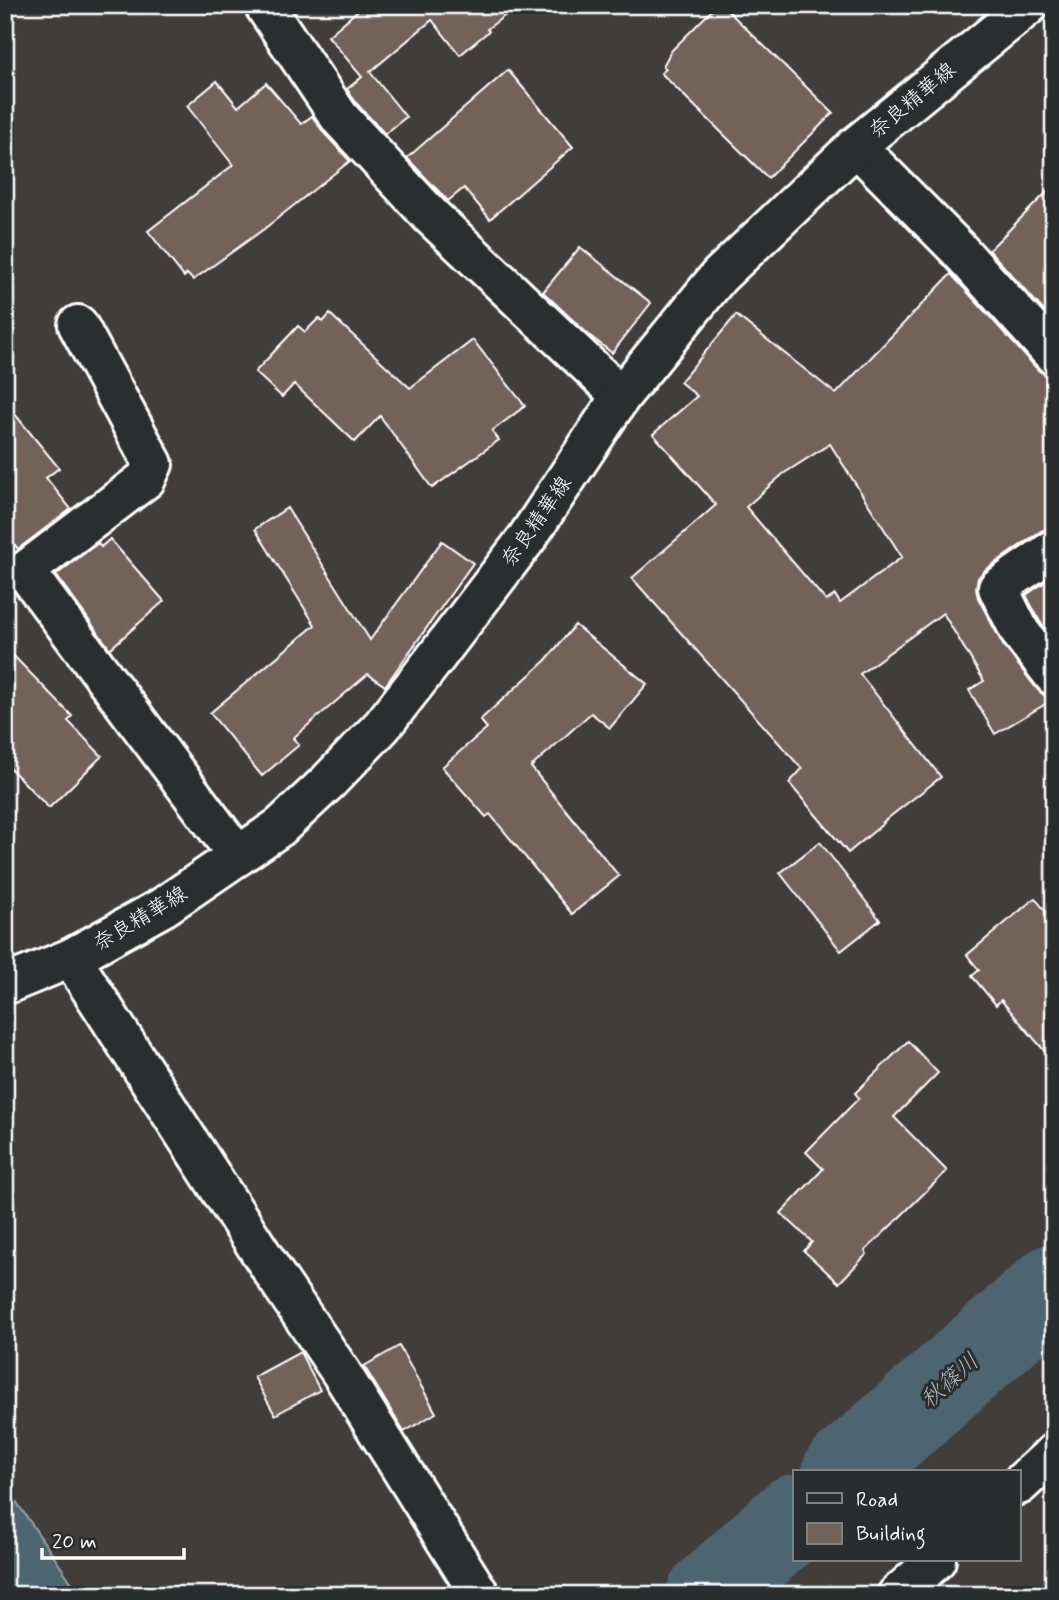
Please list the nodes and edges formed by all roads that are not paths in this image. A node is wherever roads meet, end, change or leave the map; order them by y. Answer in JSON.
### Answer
{"nodes":[{"id":1,"x":264,"y":5,"type":"edge"},
{"id":2,"x":1029,"y":5,"type":"edge"},
{"id":3,"x":856,"y":146,"type":"junction"},
{"id":4,"x":78,"y":325,"type":"dead end"},
{"id":5,"x":1054,"y":355,"type":"edge"},
{"id":6,"x":621,"y":396,"type":"junction"},
{"id":7,"x":1054,"y":550,"type":"edge"},
{"id":8,"x":1054,"y":676,"type":"edge"},
{"id":9,"x":238,"y":856,"type":"junction"},
{"id":10,"x":71,"y":958,"type":"junction"},
{"id":11,"x":5,"y":985,"type":"edge"},
{"id":12,"x":1054,"y":1453,"type":"edge"},
{"id":13,"x":1020,"y":1484,"type":"edge"},
{"id":14,"x":934,"y":1562,"type":"edge"},
{"id":15,"x":480,"y":1595,"type":"edge"},
{"id":16,"x":897,"y":1595,"type":"edge"}],
"edges":[{"from":1,"to":6,"type":"street"},
{"from":2,"to":3,"type":"street","name":"奈良精華線"},
{"from":3,"to":5,"type":"street"},
{"from":3,"to":6,"type":"street","name":"奈良精華線"},
{"from":4,"to":9,"type":"street"},
{"from":6,"to":9,"type":"street","name":"奈良精華線"},
{"from":7,"to":8,"type":"street"},
{"from":9,"to":10,"type":"street","name":"奈良精華線"},
{"from":10,"to":11,"type":"street","name":"奈良精華線"},
{"from":10,"to":15,"type":"street"},
{"from":12,"to":13,"type":"street"},
{"from":14,"to":16,"type":"street"}]}
